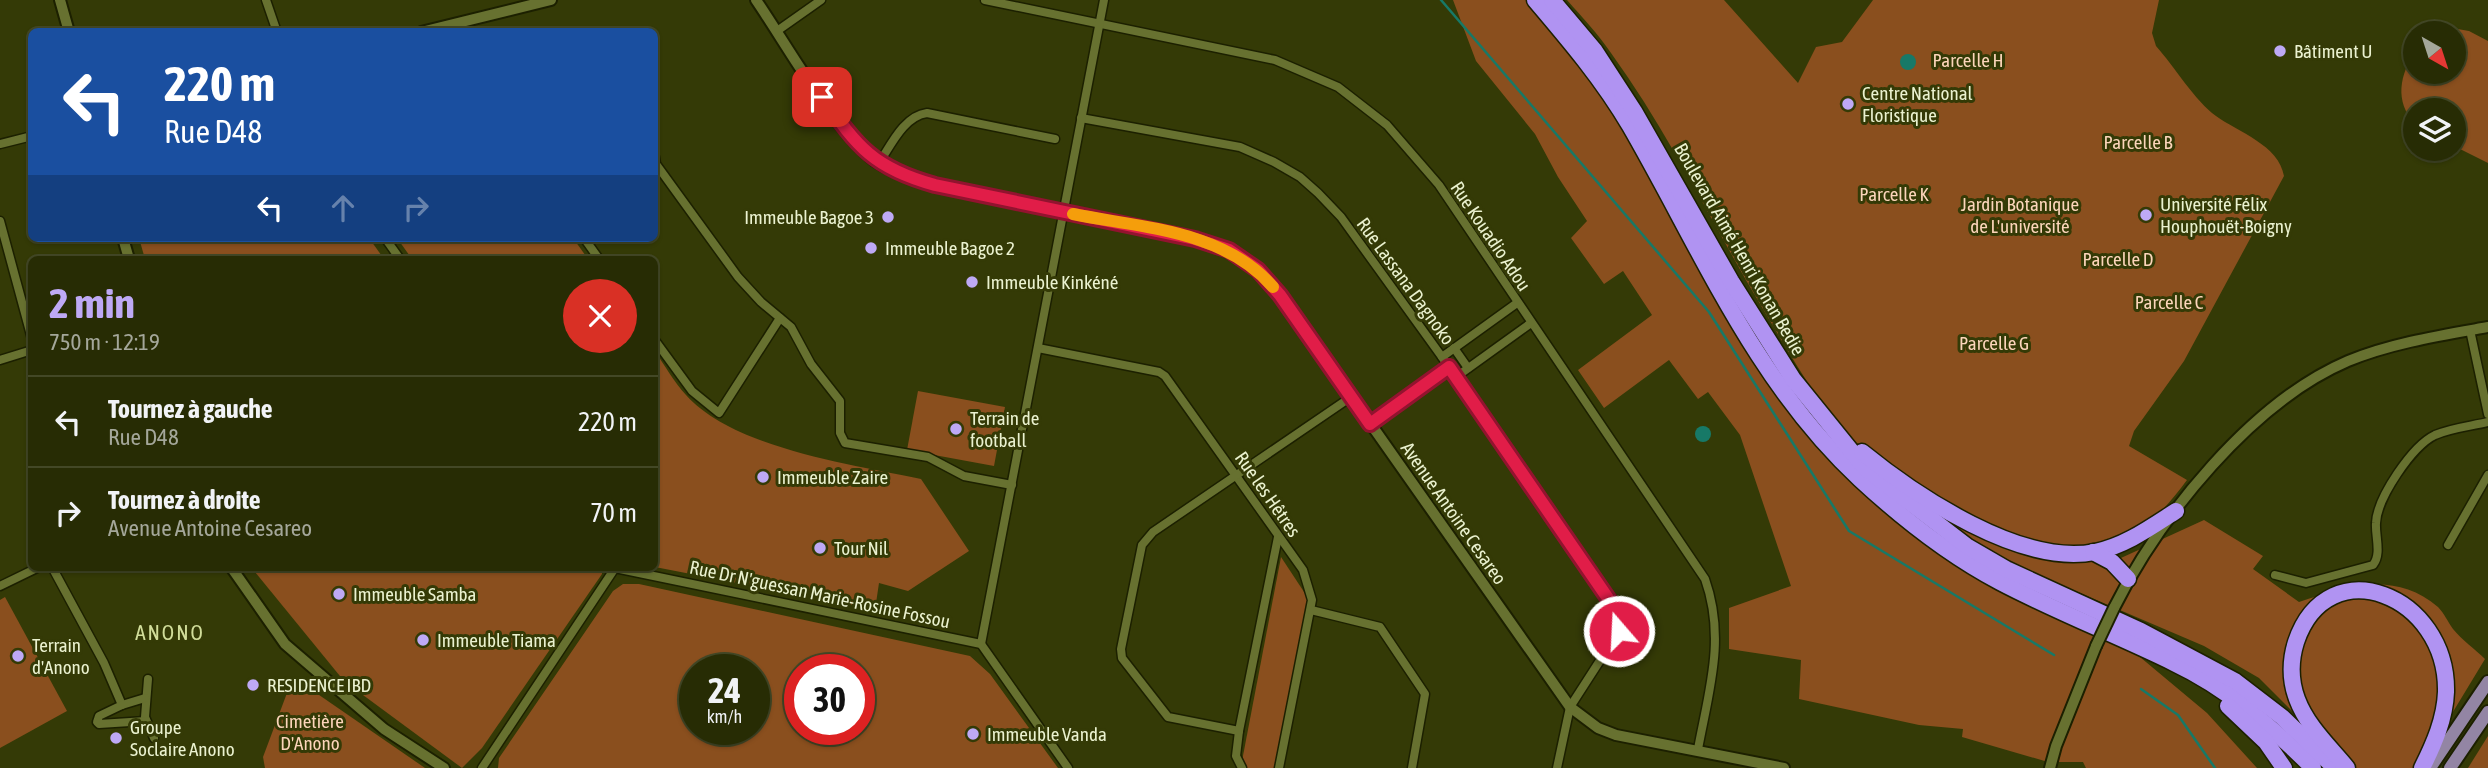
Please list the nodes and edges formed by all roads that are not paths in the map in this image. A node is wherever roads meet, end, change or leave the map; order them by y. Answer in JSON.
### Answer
{"nodes":[{"id":1,"x":60,"y":0,"type":"edge"},
{"id":2,"x":265,"y":0,"type":"edge"},
{"id":3,"x":551,"y":0,"type":"edge"},
{"id":4,"x":756,"y":0,"type":"edge"},
{"id":5,"x":821,"y":0,"type":"edge"},
{"id":6,"x":985,"y":0,"type":"edge"},
{"id":7,"x":1104,"y":0,"type":"edge"},
{"id":8,"x":1535,"y":0,"type":"edge"},
{"id":9,"x":1552,"y":0,"type":"edge"},
{"id":10,"x":514,"y":4,"type":"edge"},
{"id":11,"x":1100,"y":23,"type":"junction"},
{"id":12,"x":68,"y":28,"type":"edge"},
{"id":13,"x":276,"y":28,"type":"edge"},
{"id":14,"x":434,"y":28,"type":"edge"},
{"id":15,"x":777,"y":31,"type":"junction"},
{"id":16,"x":1082,"y":118,"type":"junction"},
{"id":17,"x":28,"y":137,"type":"edge"},
{"id":18,"x":1055,"y":139,"type":"dead end"},
{"id":19,"x":0,"y":144,"type":"edge"},
{"id":20,"x":879,"y":163,"type":"junction"},
{"id":21,"x":658,"y":167,"type":"edge"},
{"id":22,"x":1065,"y":213,"type":"junction"},
{"id":23,"x":0,"y":221,"type":"edge"},
{"id":24,"x":1517,"y":303,"type":"junction"},
{"id":25,"x":780,"y":318,"type":"junction"},
{"id":26,"x":1531,"y":323,"type":"junction"},
{"id":27,"x":28,"y":324,"type":"edge"},
{"id":28,"x":2488,"y":327,"type":"edge"},
{"id":29,"x":2470,"y":330,"type":"junction"},
{"id":30,"x":658,"y":344,"type":"edge"},
{"id":31,"x":1038,"y":348,"type":"junction"},
{"id":32,"x":1454,"y":348,"type":"junction"},
{"id":33,"x":28,"y":351,"type":"edge"},
{"id":34,"x":1442,"y":357,"type":"junction"},
{"id":35,"x":0,"y":360,"type":"edge"},
{"id":36,"x":1449,"y":367,"type":"junction"},
{"id":37,"x":1468,"y":368,"type":"junction"},
{"id":38,"x":1456,"y":377,"type":"junction"},
{"id":39,"x":2485,"y":381,"type":"edge"},
{"id":40,"x":1351,"y":397,"type":"junction"},
{"id":41,"x":2488,"y":414,"type":"edge"},
{"id":42,"x":2488,"y":422,"type":"edge"},
{"id":43,"x":1370,"y":424,"type":"junction"},
{"id":44,"x":1832,"y":427,"type":"junction"},
{"id":45,"x":2488,"y":475,"type":"edge"},
{"id":46,"x":1236,"y":477,"type":"junction"},
{"id":47,"x":1012,"y":485,"type":"junction"},
{"id":48,"x":2176,"y":511,"type":"junction"},
{"id":49,"x":1278,"y":537,"type":"junction"},
{"id":50,"x":2448,"y":545,"type":"dead end"},
{"id":51,"x":2094,"y":552,"type":"junction"},
{"id":52,"x":31,"y":571,"type":"edge"},
{"id":53,"x":54,"y":571,"type":"edge"},
{"id":54,"x":234,"y":571,"type":"edge"},
{"id":55,"x":613,"y":571,"type":"edge"},
{"id":56,"x":629,"y":571,"type":"edge"},
{"id":57,"x":2275,"y":575,"type":"dead end"},
{"id":58,"x":2128,"y":579,"type":"junction"},
{"id":59,"x":0,"y":586,"type":"edge"},
{"id":60,"x":1311,"y":610,"type":"junction"},
{"id":61,"x":981,"y":644,"type":"junction"},
{"id":62,"x":2154,"y":655,"type":"junction"},
{"id":63,"x":148,"y":679,"type":"dead end"},
{"id":64,"x":2488,"y":682,"type":"edge"},
{"id":65,"x":145,"y":698,"type":"junction"},
{"id":66,"x":122,"y":705,"type":"junction"},
{"id":67,"x":1570,"y":707,"type":"junction"},
{"id":68,"x":2488,"y":712,"type":"edge"},
{"id":69,"x":146,"y":721,"type":"junction"},
{"id":70,"x":1239,"y":731,"type":"junction"},
{"id":71,"x":154,"y":738,"type":"dead end"},
{"id":72,"x":1698,"y":749,"type":"junction"},
{"id":73,"x":1778,"y":767,"type":"edge"},
{"id":74,"x":444,"y":768,"type":"edge"},
{"id":75,"x":482,"y":768,"type":"edge"},
{"id":76,"x":1068,"y":768,"type":"edge"},
{"id":77,"x":1242,"y":768,"type":"edge"},
{"id":78,"x":1279,"y":768,"type":"edge"},
{"id":79,"x":1412,"y":768,"type":"edge"},
{"id":80,"x":1557,"y":768,"type":"edge"},
{"id":81,"x":2050,"y":768,"type":"edge"},
{"id":82,"x":2284,"y":768,"type":"edge"},
{"id":83,"x":2313,"y":768,"type":"edge"},
{"id":84,"x":2335,"y":768,"type":"edge"},
{"id":85,"x":2347,"y":768,"type":"edge"},
{"id":86,"x":2422,"y":768,"type":"edge"},
{"id":87,"x":2430,"y":768,"type":"edge"},
{"id":88,"x":2450,"y":768,"type":"edge"}],
"edges":[{"from":1,"to":12,"type":"street"},
{"from":2,"to":13,"type":"street"},
{"from":3,"to":10,"type":"street"},
{"from":4,"to":15,"type":"street","name":"Avenue Antoine Cesareo"},
{"from":5,"to":15,"type":"street"},
{"from":6,"to":11,"type":"street","name":"Rue Kouadio Adou"},
{"from":7,"to":11,"type":"street"},
{"from":8,"to":62,"type":"highway","name":"Boulevard Aimé Henri Konan Bedie"},
{"from":9,"to":44,"type":"highway","name":"Boulevard Aimé Henri Konan Bedie"},
{"from":10,"to":14,"type":"street"},
{"from":11,"to":16,"type":"street"},
{"from":11,"to":24,"type":"street","name":"Rue Kouadio Adou"},
{"from":15,"to":20,"type":"street","name":"Avenue Antoine Cesareo"},
{"from":16,"to":22,"type":"street"},
{"from":16,"to":34,"type":"street","name":"Rue Lassana Dagnoko"},
{"from":17,"to":19,"type":"street"},
{"from":18,"to":20,"type":"street"},
{"from":20,"to":22,"type":"street","name":"Avenue Antoine Cesareo"},
{"from":21,"to":25,"type":"street"},
{"from":22,"to":31,"type":"street"},
{"from":22,"to":40,"type":"street","name":"Avenue Antoine Cesareo"},
{"from":23,"to":27,"type":"street"},
{"from":24,"to":26,"type":"street","name":"Rue Kouadio Adou"},
{"from":24,"to":32,"type":"street"},
{"from":25,"to":30,"type":"street"},
{"from":25,"to":47,"type":"street"},
{"from":26,"to":37,"type":"street"},
{"from":26,"to":72,"type":"street","name":"Rue Kouadio Adou"},
{"from":28,"to":29,"type":"street"},
{"from":29,"to":39,"type":"street"},
{"from":29,"to":48,"type":"street"},
{"from":31,"to":46,"type":"street","name":"Rue les Hêtres"},
{"from":31,"to":47,"type":"street"},
{"from":32,"to":34,"type":"street"},
{"from":32,"to":37,"type":"street"},
{"from":33,"to":35,"type":"street"},
{"from":34,"to":36,"type":"street","name":"Rue Lassana Dagnoko"},
{"from":36,"to":38,"type":"street","name":"Rue Lassana Dagnoko"},
{"from":36,"to":43,"type":"street"},
{"from":37,"to":38,"type":"street"},
{"from":38,"to":67,"type":"street","name":"Rue Lassana Dagnoko"},
{"from":39,"to":41,"type":"street"},
{"from":40,"to":43,"type":"street","name":"Avenue Antoine Cesareo"},
{"from":40,"to":46,"type":"street"},
{"from":42,"to":57,"type":"street"},
{"from":43,"to":67,"type":"street","name":"Avenue Antoine Cesareo"},
{"from":44,"to":51,"type":"highway"},
{"from":44,"to":84,"type":"highway","name":"Boulevard Aimé Henri Konan Bedie"},
{"from":45,"to":50,"type":"street"},
{"from":46,"to":49,"type":"street","name":"Rue les Hêtres"},
{"from":46,"to":70,"type":"street"},
{"from":47,"to":61,"type":"street"},
{"from":48,"to":51,"type":"highway"},
{"from":48,"to":58,"type":"street"},
{"from":49,"to":60,"type":"street","name":"Rue les Hêtres"},
{"from":49,"to":70,"type":"street"},
{"from":51,"to":58,"type":"highway"},
{"from":52,"to":59,"type":"street"},
{"from":53,"to":66,"type":"street"},
{"from":54,"to":74,"type":"street"},
{"from":55,"to":75,"type":"street","name":"Rue Dr N'guessan Marie-Rosine Fossou"},
{"from":56,"to":61,"type":"street","name":"Rue Dr N'guessan Marie-Rosine Fossou"},
{"from":58,"to":81,"type":"street","bridge":true},
{"from":60,"to":78,"type":"street","name":"Rue les Hêtres"},
{"from":60,"to":79,"type":"street"},
{"from":61,"to":76,"type":"street"},
{"from":62,"to":82,"type":"highway"},
{"from":62,"to":83,"type":"highway","name":"Boulevard Aimé Henri Konan Bedie"},
{"from":63,"to":65,"type":"street"},
{"from":64,"to":87,"type":"main road"},
{"from":65,"to":66,"type":"street"},
{"from":65,"to":69,"type":"street"},
{"from":66,"to":69,"type":"street"},
{"from":67,"to":72,"type":"street","name":"Avenue Antoine Cesareo"},
{"from":67,"to":80,"type":"street"},
{"from":68,"to":88,"type":"main road"},
{"from":69,"to":71,"type":"street"},
{"from":70,"to":77,"type":"street"},
{"from":72,"to":73,"type":"street","name":"Avenue Antoine Cesareo"},
{"from":85,"to":86,"type":"highway"}]}
